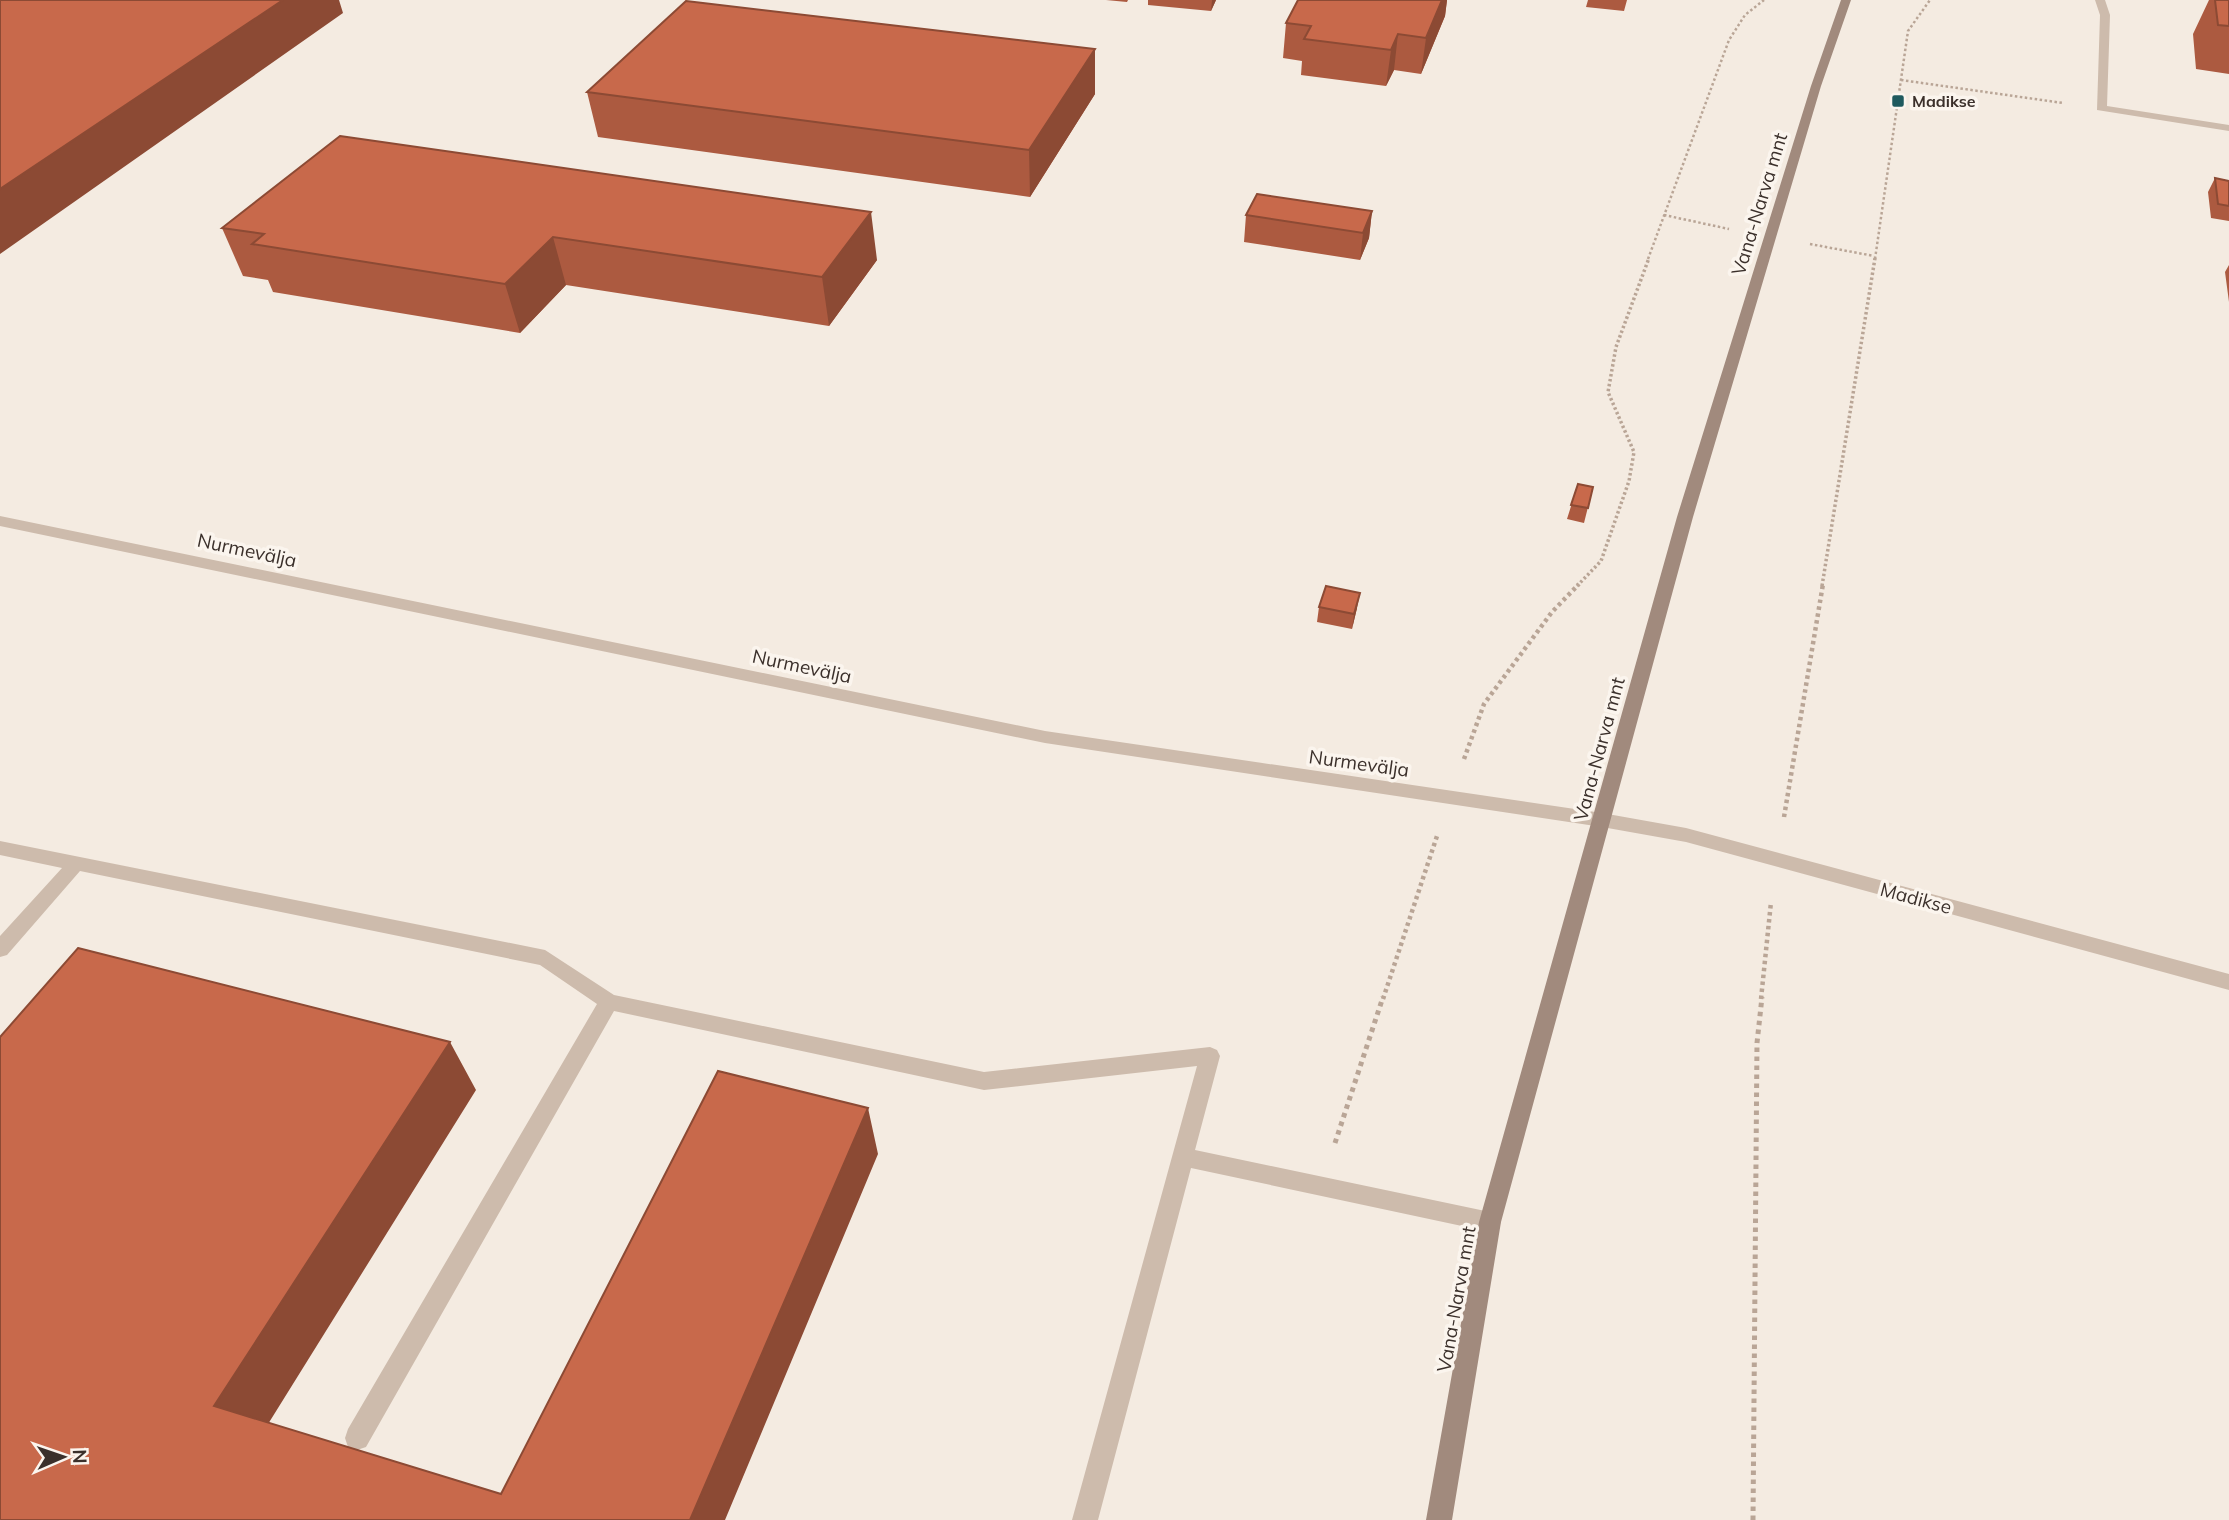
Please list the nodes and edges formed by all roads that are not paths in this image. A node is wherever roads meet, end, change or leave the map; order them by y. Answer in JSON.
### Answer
{"nodes":[{"id":1,"x":1846,"y":0,"type":"edge"},
{"id":2,"x":2100,"y":0,"type":"edge"},
{"id":3,"x":2229,"y":128,"type":"edge"},
{"id":4,"x":0,"y":521,"type":"edge"},
{"id":5,"x":1602,"y":820,"type":"junction"},
{"id":6,"x":0,"y":848,"type":"edge"},
{"id":7,"x":76,"y":864,"type":"junction"},
{"id":8,"x":0,"y":949,"type":"edge"},
{"id":9,"x":2229,"y":982,"type":"edge"},
{"id":10,"x":609,"y":1002,"type":"junction"},
{"id":11,"x":1183,"y":1157,"type":"junction"},
{"id":12,"x":1490,"y":1222,"type":"junction"},
{"id":13,"x":357,"y":1438,"type":"dead end"},
{"id":14,"x":1085,"y":1520,"type":"edge"},
{"id":15,"x":1439,"y":1520,"type":"edge"}],
"edges":[{"from":1,"to":5,"type":"main road","name":"Vana-Narva mnt"},
{"from":2,"to":3,"type":"street"},
{"from":4,"to":5,"type":"street","name":"Nurmevälja"},
{"from":5,"to":9,"type":"street","name":"Madikse"},
{"from":5,"to":12,"type":"main road","name":"Vana-Narva mnt"},
{"from":6,"to":7,"type":"street"},
{"from":7,"to":8,"type":"street"},
{"from":7,"to":10,"type":"street"},
{"from":10,"to":11,"type":"street"},
{"from":10,"to":13,"type":"street"},
{"from":11,"to":12,"type":"street"},
{"from":11,"to":14,"type":"street"},
{"from":12,"to":15,"type":"main road","name":"Vana-Narva mnt"}]}
